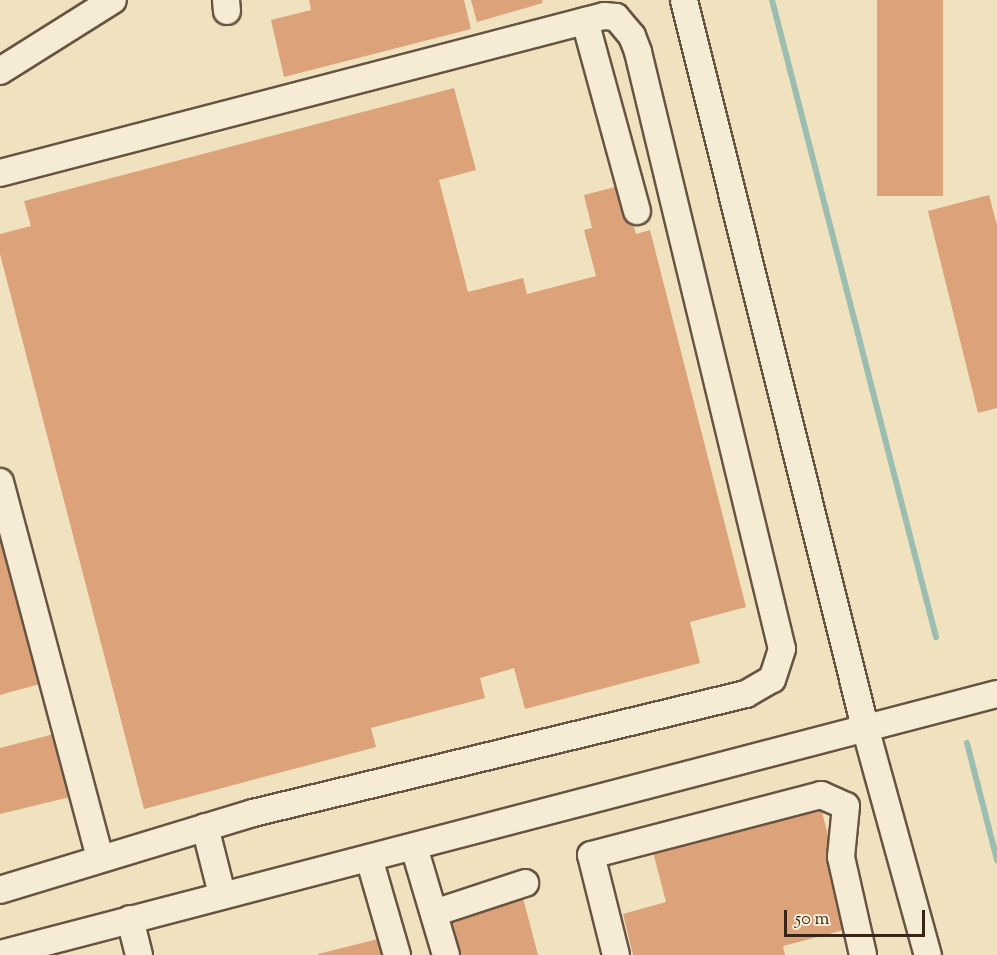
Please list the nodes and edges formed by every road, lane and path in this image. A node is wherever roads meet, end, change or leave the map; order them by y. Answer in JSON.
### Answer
{"nodes":[{"id":1,"x":113,"y":0,"type":"edge"},
{"id":2,"x":684,"y":0,"type":"edge"},
{"id":3,"x":585,"y":21,"type":"junction"},
{"id":4,"x":0,"y":71,"type":"edge"},
{"id":5,"x":0,"y":173,"type":"edge"},
{"id":6,"x":637,"y":211,"type":"dead end"},
{"id":7,"x":0,"y":482,"type":"edge"},
{"id":8,"x":997,"y":693,"type":"edge"},
{"id":9,"x":865,"y":727,"type":"junction"},
{"id":10,"x":205,"y":827,"type":"junction"},
{"id":11,"x":414,"y":847,"type":"junction"},
{"id":12,"x":100,"y":858,"type":"junction"},
{"id":13,"x":369,"y":858,"type":"junction"},
{"id":14,"x":525,"y":883,"type":"dead end"},
{"id":15,"x":0,"y":890,"type":"edge"},
{"id":16,"x":222,"y":894,"type":"junction"},
{"id":17,"x":434,"y":913,"type":"junction"},
{"id":18,"x":130,"y":919,"type":"junction"},
{"id":19,"x":0,"y":954,"type":"edge"},
{"id":20,"x":139,"y":955,"type":"edge"},
{"id":21,"x":397,"y":955,"type":"edge"},
{"id":22,"x":446,"y":955,"type":"edge"},
{"id":23,"x":616,"y":955,"type":"edge"},
{"id":24,"x":863,"y":955,"type":"edge"},
{"id":25,"x":928,"y":955,"type":"edge"}],
"edges":[{"from":1,"to":4,"type":"street"},
{"from":2,"to":9,"type":"street"},
{"from":3,"to":5,"type":"street"},
{"from":3,"to":6,"type":"street"},
{"from":3,"to":10,"type":"street"},
{"from":7,"to":12,"type":"street"},
{"from":8,"to":9,"type":"street"},
{"from":9,"to":11,"type":"street"},
{"from":9,"to":25,"type":"street"},
{"from":10,"to":12,"type":"street"},
{"from":10,"to":16,"type":"street"},
{"from":11,"to":13,"type":"street"},
{"from":11,"to":17,"type":"street"},
{"from":12,"to":15,"type":"street"},
{"from":13,"to":16,"type":"street"},
{"from":13,"to":21,"type":"street"},
{"from":14,"to":17,"type":"street"},
{"from":16,"to":18,"type":"street"},
{"from":17,"to":22,"type":"street"},
{"from":18,"to":19,"type":"street"},
{"from":18,"to":20,"type":"street"},
{"from":23,"to":24,"type":"street"}]}
